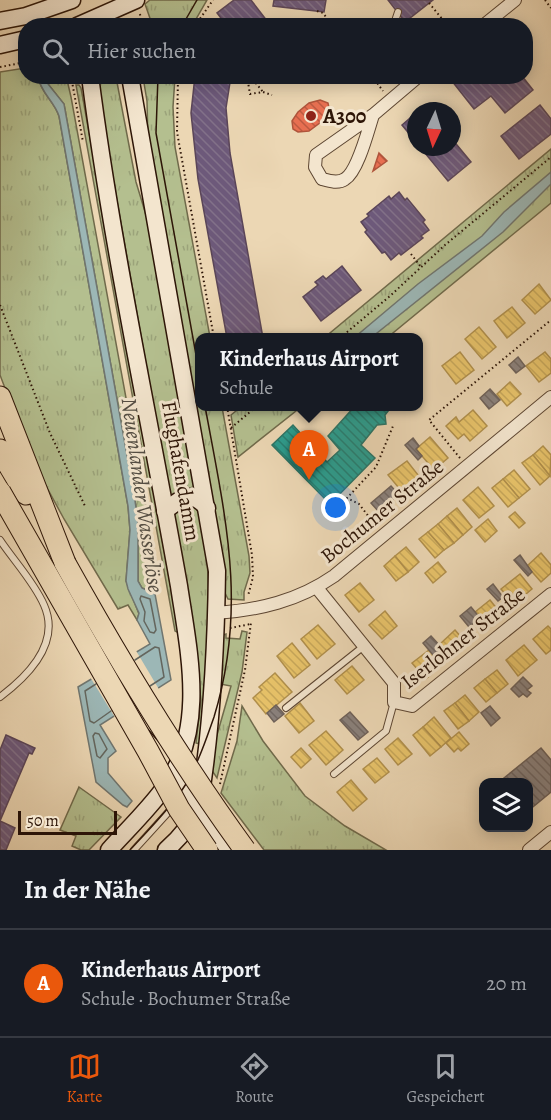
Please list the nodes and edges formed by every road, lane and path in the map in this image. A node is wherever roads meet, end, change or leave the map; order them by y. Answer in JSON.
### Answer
{"nodes":[{"id":1,"x":72,"y":0,"type":"edge"},
{"id":2,"x":78,"y":0,"type":"edge"},
{"id":3,"x":136,"y":0,"type":"edge"},
{"id":4,"x":213,"y":0,"type":"edge"},
{"id":5,"x":545,"y":0,"type":"edge"},
{"id":6,"x":509,"y":2,"type":"edge"},
{"id":7,"x":429,"y":3,"type":"dead end"},
{"id":8,"x":551,"y":8,"type":"edge"},
{"id":9,"x":317,"y":11,"type":"dead end"},
{"id":10,"x":117,"y":12,"type":"edge"},
{"id":11,"x":398,"y":12,"type":"dead end"},
{"id":12,"x":80,"y":18,"type":"edge"},
{"id":13,"x":100,"y":18,"type":"edge"},
{"id":14,"x":201,"y":18,"type":"edge"},
{"id":15,"x":327,"y":18,"type":"edge"},
{"id":16,"x":396,"y":18,"type":"edge"},
{"id":17,"x":441,"y":18,"type":"edge"},
{"id":18,"x":492,"y":18,"type":"edge"},
{"id":19,"x":0,"y":21,"type":"edge"},
{"id":20,"x":18,"y":41,"type":"edge"},
{"id":21,"x":0,"y":47,"type":"edge"},
{"id":22,"x":18,"y":49,"type":"edge"},
{"id":23,"x":18,"y":64,"type":"edge"},
{"id":24,"x":0,"y":67,"type":"edge"},
{"id":25,"x":79,"y":84,"type":"edge"},
{"id":26,"x":91,"y":84,"type":"edge"},
{"id":27,"x":131,"y":84,"type":"edge"},
{"id":28,"x":178,"y":84,"type":"edge"},
{"id":29,"x":249,"y":84,"type":"edge"},
{"id":30,"x":256,"y":84,"type":"edge"},
{"id":31,"x":378,"y":84,"type":"edge"},
{"id":32,"x":409,"y":84,"type":"edge"},
{"id":33,"x":263,"y":92,"type":"junction"},
{"id":34,"x":272,"y":95,"type":"dead end"},
{"id":35,"x":390,"y":100,"type":"junction"},
{"id":36,"x":373,"y":115,"type":"junction"},
{"id":37,"x":96,"y":124,"type":"junction"},
{"id":38,"x":551,"y":157,"type":"edge"},
{"id":39,"x":411,"y":254,"type":"dead end"},
{"id":40,"x":421,"y":267,"type":"junction"},
{"id":41,"x":0,"y":305,"type":"edge"},
{"id":42,"x":551,"y":320,"type":"edge"},
{"id":43,"x":213,"y":333,"type":"edge"},
{"id":44,"x":346,"y":333,"type":"edge"},
{"id":45,"x":0,"y":397,"type":"edge"},
{"id":46,"x":551,"y":397,"type":"edge"},
{"id":47,"x":227,"y":411,"type":"edge"},
{"id":48,"x":251,"y":411,"type":"edge"},
{"id":49,"x":393,"y":426,"type":"dead end"},
{"id":50,"x":231,"y":428,"type":"junction"},
{"id":51,"x":0,"y":450,"type":"edge"},
{"id":52,"x":466,"y":467,"type":"junction"},
{"id":53,"x":0,"y":492,"type":"edge"},
{"id":54,"x":85,"y":506,"type":"dead end"},
{"id":55,"x":207,"y":508,"type":"junction"},
{"id":56,"x":165,"y":511,"type":"junction"},
{"id":57,"x":383,"y":536,"type":"junction"},
{"id":58,"x":0,"y":540,"type":"edge"},
{"id":59,"x":64,"y":563,"type":"junction"},
{"id":60,"x":317,"y":588,"type":"junction"},
{"id":61,"x":551,"y":594,"type":"edge"},
{"id":62,"x":250,"y":610,"type":"junction"},
{"id":63,"x":216,"y":613,"type":"junction"},
{"id":64,"x":251,"y":624,"type":"dead end"},
{"id":65,"x":364,"y":646,"type":"junction"},
{"id":66,"x":0,"y":697,"type":"edge"},
{"id":67,"x":394,"y":702,"type":"junction"},
{"id":68,"x":286,"y":708,"type":"dead end"},
{"id":69,"x":234,"y":727,"type":"dead end"},
{"id":70,"x":175,"y":771,"type":"junction"},
{"id":71,"x":334,"y":774,"type":"dead end"},
{"id":72,"x":186,"y":788,"type":"junction"},
{"id":73,"x":199,"y":806,"type":"junction"},
{"id":74,"x":551,"y":832,"type":"edge"},
{"id":75,"x":109,"y":850,"type":"edge"},
{"id":76,"x":134,"y":850,"type":"edge"},
{"id":77,"x":166,"y":850,"type":"edge"},
{"id":78,"x":207,"y":850,"type":"edge"},
{"id":79,"x":229,"y":850,"type":"edge"},
{"id":80,"x":245,"y":850,"type":"edge"},
{"id":81,"x":529,"y":850,"type":"edge"}],
"edges":[{"from":1,"to":19,"type":"main road"},
{"from":2,"to":12,"type":"main road"},
{"from":3,"to":10,"type":"main road"},
{"from":4,"to":14,"type":"path"},
{"from":5,"to":8,"type":"path"},
{"from":6,"to":18,"type":"street"},
{"from":7,"to":17,"type":"path"},
{"from":9,"to":15,"type":"path"},
{"from":10,"to":13,"type":"main road"},
{"from":11,"to":16,"type":"lane"},
{"from":20,"to":21,"type":"main road"},
{"from":21,"to":22,"type":"main road"},
{"from":23,"to":24,"type":"path"},
{"from":25,"to":37,"type":"main road"},
{"from":26,"to":37,"type":"main road","name":"Flughafendamm"},
{"from":27,"to":55,"type":"main road","name":"Flughafendamm"},
{"from":28,"to":43,"type":"path"},
{"from":29,"to":33,"type":"path"},
{"from":30,"to":33,"type":"path"},
{"from":31,"to":35,"type":"path"},
{"from":32,"to":35,"type":"street"},
{"from":33,"to":34,"type":"path"},
{"from":35,"to":36,"type":"street"},
{"from":36,"to":36,"type":"street"},
{"from":37,"to":56,"type":"main road","name":"Flughafendamm"},
{"from":38,"to":40,"type":"path"},
{"from":39,"to":40,"type":"path"},
{"from":40,"to":44,"type":"path"},
{"from":41,"to":54,"type":"path"},
{"from":42,"to":52,"type":"path"},
{"from":45,"to":59,"type":"highway"},
{"from":46,"to":52,"type":"street","name":"Bochumer Straße"},
{"from":47,"to":50,"type":"path"},
{"from":48,"to":50,"type":"path"},
{"from":49,"to":57,"type":"path"},
{"from":50,"to":62,"type":"path"},
{"from":51,"to":59,"type":"highway"},
{"from":52,"to":57,"type":"street","name":"Bochumer Straße"},
{"from":53,"to":78,"type":"highway","bridge":true},
{"from":55,"to":56,"type":"main road"},
{"from":55,"to":63,"type":"main road","name":"Flughafendamm"},
{"from":56,"to":70,"type":"main road","name":"Flughafendamm"},
{"from":57,"to":60,"type":"street","name":"Bochumer Straße"},
{"from":58,"to":66,"type":"lane"},
{"from":59,"to":80,"type":"highway","bridge":true},
{"from":60,"to":62,"type":"street","name":"Bochumer Straße"},
{"from":60,"to":65,"type":"street","name":"Iserlohner Straße"},
{"from":61,"to":67,"type":"street","name":"Iserlohner Straße"},
{"from":62,"to":63,"type":"street","name":"Bochumer Straße"},
{"from":63,"to":73,"type":"main road","name":"Flughafendamm"},
{"from":64,"to":69,"type":"path"},
{"from":65,"to":67,"type":"street","name":"Iserlohner Straße"},
{"from":65,"to":68,"type":"lane"},
{"from":67,"to":71,"type":"lane"},
{"from":70,"to":72,"type":"main road"},
{"from":70,"to":75,"type":"main road","name":"Flughafendamm"},
{"from":72,"to":73,"type":"main road"},
{"from":72,"to":76,"type":"lane"},
{"from":73,"to":77,"type":"main road","name":"Flughafendamm"},
{"from":73,"to":79,"type":"main road"},
{"from":74,"to":81,"type":"street"}]}
